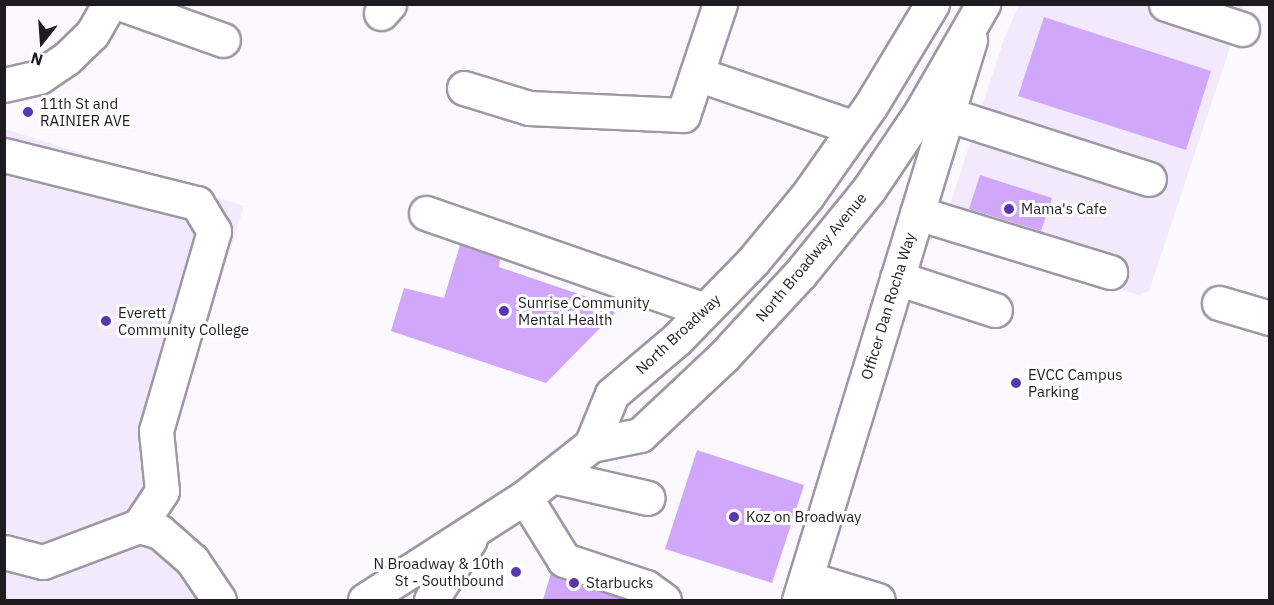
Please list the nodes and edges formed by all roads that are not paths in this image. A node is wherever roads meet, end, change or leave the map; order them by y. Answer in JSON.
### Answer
{"nodes":[{"id":1,"x":109,"y":4,"type":"edge"},
{"id":2,"x":122,"y":4,"type":"edge"},
{"id":3,"x":720,"y":4,"type":"edge"},
{"id":4,"x":932,"y":4,"type":"edge"},
{"id":5,"x":1166,"y":4,"type":"edge"},
{"id":6,"x":981,"y":8,"type":"edge"},
{"id":7,"x":1242,"y":29,"type":"dead end"},
{"id":8,"x":224,"y":40,"type":"dead end"},
{"id":9,"x":697,"y":74,"type":"junction"},
{"id":10,"x":4,"y":85,"type":"edge"},
{"id":11,"x":464,"y":88,"type":"dead end"},
{"id":12,"x":935,"y":111,"type":"junction"},
{"id":13,"x":855,"y":128,"type":"junction"},
{"id":14,"x":4,"y":154,"type":"edge"},
{"id":15,"x":1149,"y":179,"type":"dead end"},
{"id":16,"x":426,"y":213,"type":"dead end"},
{"id":17,"x":917,"y":213,"type":"junction"},
{"id":18,"x":1110,"y":272,"type":"dead end"},
{"id":19,"x":897,"y":278,"type":"junction"},
{"id":20,"x":1219,"y":303,"type":"dead end"},
{"id":21,"x":705,"y":310,"type":"junction"},
{"id":22,"x":995,"y":310,"type":"dead end"},
{"id":23,"x":1269,"y":318,"type":"edge"},
{"id":24,"x":591,"y":445,"type":"junction"},
{"id":25,"x":552,"y":476,"type":"junction"},
{"id":26,"x":525,"y":497,"type":"junction"},
{"id":27,"x":648,"y":498,"type":"dead end"},
{"id":28,"x":139,"y":526,"type":"junction"},
{"id":29,"x":475,"y":532,"type":"junction"},
{"id":30,"x":4,"y":552,"type":"edge"},
{"id":31,"x":802,"y":589,"type":"edge"},
{"id":32,"x":219,"y":600,"type":"edge"},
{"id":33,"x":365,"y":600,"type":"edge"},
{"id":34,"x":431,"y":600,"type":"edge"},
{"id":35,"x":664,"y":600,"type":"edge"},
{"id":36,"x":878,"y":600,"type":"edge"}],
"edges":[{"from":1,"to":10,"type":"main road"},
{"from":2,"to":8,"type":"main road"},
{"from":3,"to":9,"type":"main road"},
{"from":4,"to":13,"type":"main road","name":"North Broadway"},
{"from":5,"to":7,"type":"main road"},
{"from":6,"to":12,"type":"main road","name":"North Broadway Avenue"},
{"from":9,"to":11,"type":"main road"},
{"from":9,"to":13,"type":"main road"},
{"from":12,"to":15,"type":"main road"},
{"from":12,"to":17,"type":"main road","name":"Officer Dan Rocha Way"},
{"from":12,"to":24,"type":"main road","name":"North Broadway Avenue"},
{"from":13,"to":21,"type":"main road","name":"North Broadway"},
{"from":14,"to":28,"type":"main road"},
{"from":16,"to":21,"type":"main road"},
{"from":17,"to":18,"type":"main road"},
{"from":17,"to":19,"type":"main road","name":"Officer Dan Rocha Way"},
{"from":19,"to":22,"type":"main road"},
{"from":19,"to":31,"type":"main road","name":"Officer Dan Rocha Way"},
{"from":20,"to":23,"type":"main road"},
{"from":21,"to":24,"type":"main road","name":"North Broadway"},
{"from":24,"to":25,"type":"main road","name":"North Broadway"},
{"from":25,"to":26,"type":"main road","name":"North Broadway"},
{"from":25,"to":27,"type":"main road"},
{"from":26,"to":29,"type":"main road","name":"North Broadway"},
{"from":26,"to":35,"type":"main road"},
{"from":28,"to":30,"type":"main road"},
{"from":28,"to":32,"type":"main road"},
{"from":29,"to":33,"type":"main road","name":"North Broadway"},
{"from":29,"to":34,"type":"main road"},
{"from":31,"to":36,"type":"main road"}]}
